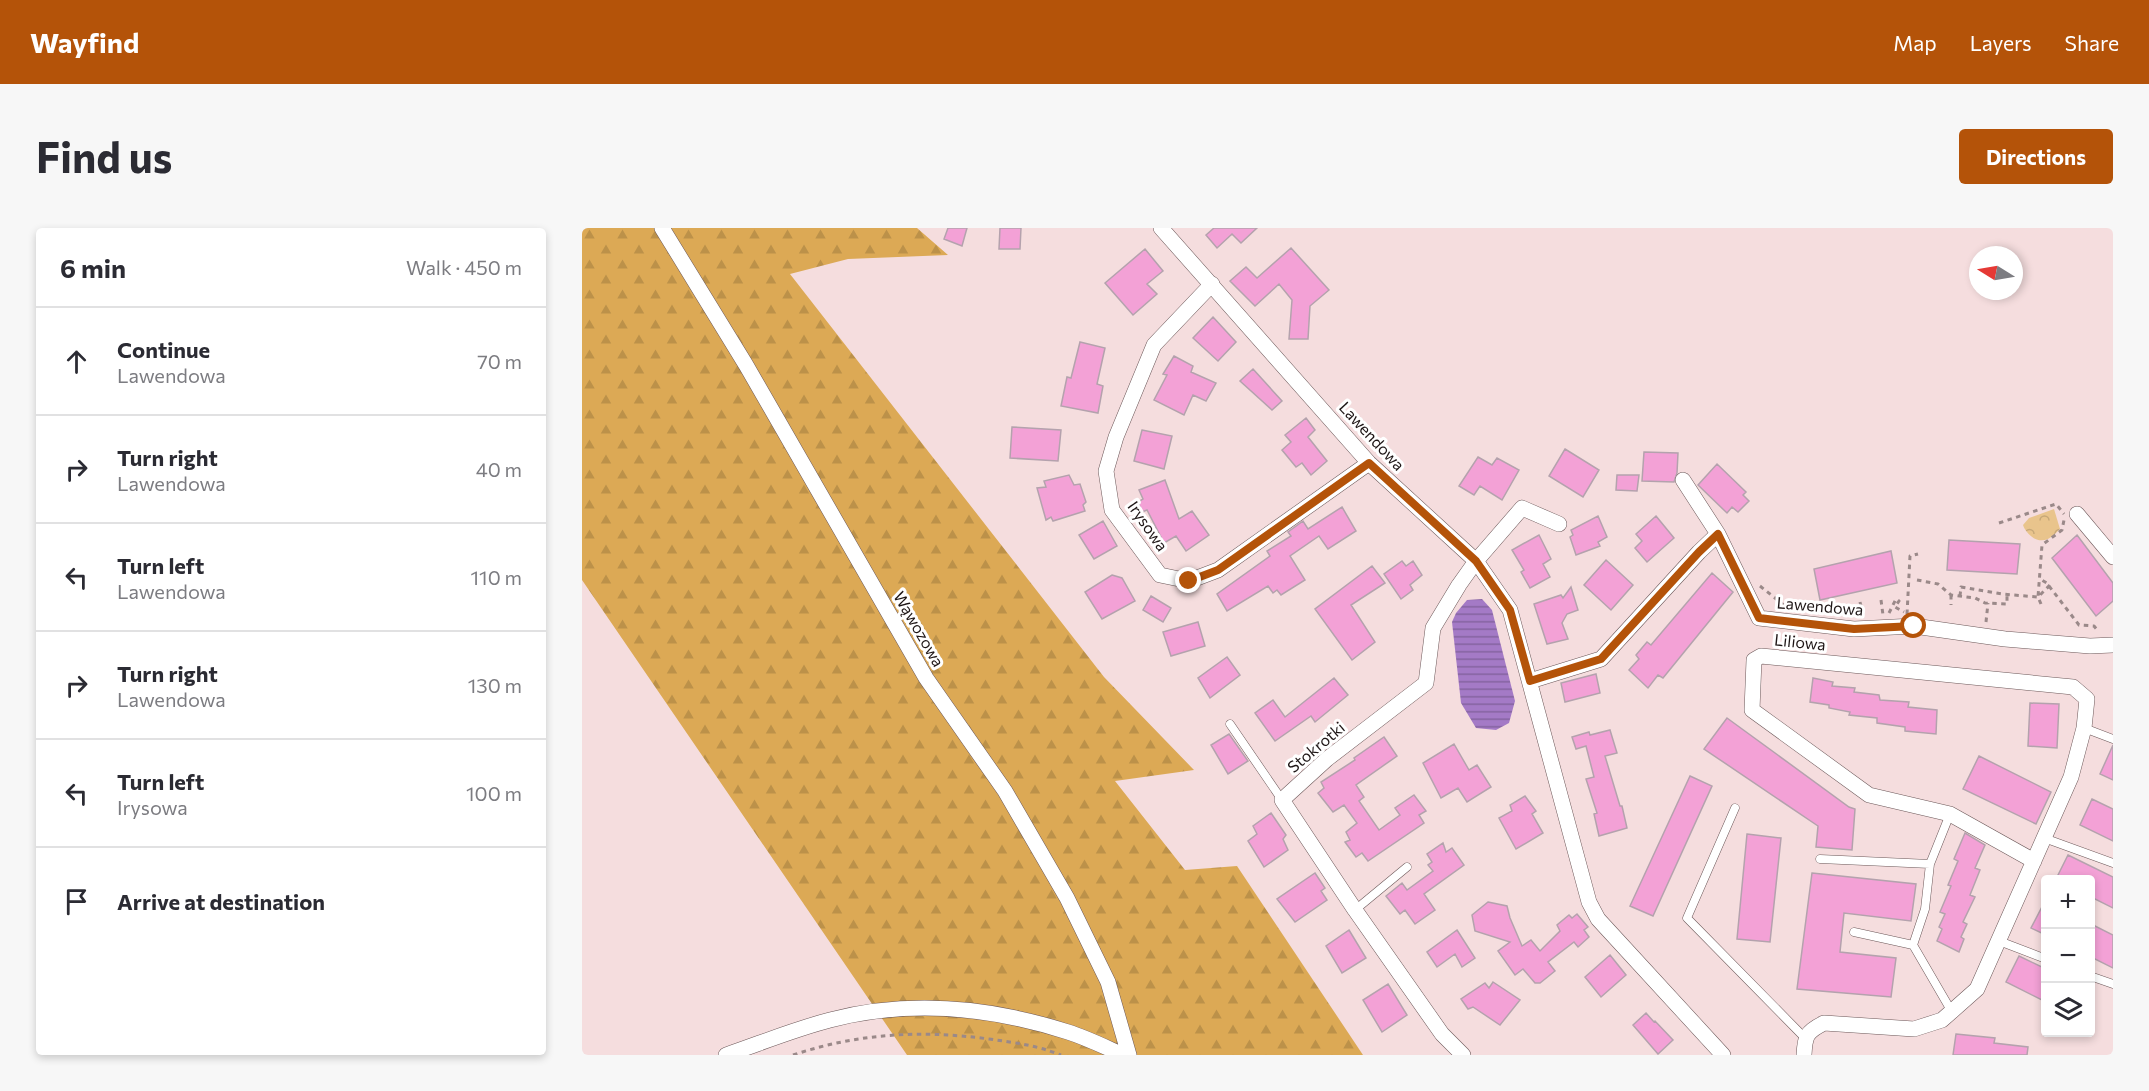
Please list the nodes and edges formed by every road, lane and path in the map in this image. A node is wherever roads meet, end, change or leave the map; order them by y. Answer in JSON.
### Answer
{"nodes":[{"id":1,"x":662,"y":228,"type":"edge"},
{"id":2,"x":1161,"y":228,"type":"edge"},
{"id":3,"x":1212,"y":284,"type":"junction"},
{"id":4,"x":1369,"y":463,"type":"junction"},
{"id":5,"x":1683,"y":480,"type":"dead end"},
{"id":6,"x":2077,"y":514,"type":"dead end"},
{"id":7,"x":1999,"y":523,"type":"dead end"},
{"id":8,"x":1559,"y":524,"type":"dead end"},
{"id":9,"x":1718,"y":534,"type":"junction"},
{"id":10,"x":1918,"y":554,"type":"dead end"},
{"id":11,"x":2113,"y":557,"type":"edge"},
{"id":12,"x":1476,"y":561,"type":"junction"},
{"id":13,"x":2040,"y":579,"type":"junction"},
{"id":14,"x":1917,"y":580,"type":"dead end"},
{"id":15,"x":2049,"y":586,"type":"junction"},
{"id":16,"x":2007,"y":594,"type":"junction"},
{"id":17,"x":1951,"y":595,"type":"junction"},
{"id":18,"x":1960,"y":596,"type":"junction"},
{"id":19,"x":2038,"y":597,"type":"junction"},
{"id":20,"x":1881,"y":600,"type":"dead end"},
{"id":21,"x":1860,"y":602,"type":"dead end"},
{"id":22,"x":1988,"y":603,"type":"junction"},
{"id":23,"x":2041,"y":604,"type":"dead end"},
{"id":24,"x":1951,"y":605,"type":"dead end"},
{"id":25,"x":1840,"y":608,"type":"dead end"},
{"id":26,"x":1907,"y":613,"type":"junction"},
{"id":27,"x":1841,"y":614,"type":"dead end"},
{"id":28,"x":1864,"y":615,"type":"dead end"},
{"id":29,"x":1906,"y":618,"type":"dead end"},
{"id":30,"x":1986,"y":627,"type":"dead end"},
{"id":31,"x":2108,"y":642,"type":"edge"},
{"id":32,"x":1530,"y":681,"type":"junction"},
{"id":33,"x":1230,"y":724,"type":"dead end"},
{"id":34,"x":2084,"y":728,"type":"junction"},
{"id":35,"x":2113,"y":739,"type":"edge"},
{"id":36,"x":1282,"y":800,"type":"junction"},
{"id":37,"x":1735,"y":808,"type":"dead end"},
{"id":38,"x":1950,"y":814,"type":"junction"},
{"id":39,"x":2044,"y":838,"type":"junction"},
{"id":40,"x":1820,"y":859,"type":"dead end"},
{"id":41,"x":2034,"y":861,"type":"junction"},
{"id":42,"x":2113,"y":863,"type":"edge"},
{"id":43,"x":1930,"y":864,"type":"junction"},
{"id":44,"x":1407,"y":867,"type":"dead end"},
{"id":45,"x":1355,"y":910,"type":"junction"},
{"id":46,"x":1854,"y":933,"type":"dead end"},
{"id":47,"x":1999,"y":941,"type":"junction"},
{"id":48,"x":1913,"y":945,"type":"junction"},
{"id":49,"x":2041,"y":957,"type":"edge"},
{"id":50,"x":2095,"y":977,"type":"edge"},
{"id":51,"x":2113,"y":984,"type":"edge"},
{"id":52,"x":1952,"y":1012,"type":"junction"},
{"id":53,"x":1805,"y":1038,"type":"junction"},
{"id":54,"x":1717,"y":1053,"type":"edge"},
{"id":55,"x":726,"y":1055,"type":"edge"},
{"id":56,"x":793,"y":1055,"type":"edge"},
{"id":57,"x":1061,"y":1055,"type":"edge"},
{"id":58,"x":1123,"y":1055,"type":"edge"},
{"id":59,"x":1129,"y":1055,"type":"edge"},
{"id":60,"x":1463,"y":1055,"type":"edge"},
{"id":61,"x":1804,"y":1055,"type":"edge"}],
"edges":[{"from":1,"to":59,"type":"street","name":"Wąwozowa"},
{"from":2,"to":3,"type":"street","name":"Lawendowa"},
{"from":3,"to":4,"type":"street","name":"Lawendowa"},
{"from":3,"to":4,"type":"street","name":"Irysowa"},
{"from":4,"to":12,"type":"street","name":"Lawendowa"},
{"from":5,"to":9,"type":"street","name":"Lawendowa"},
{"from":6,"to":11,"type":"street"},
{"from":7,"to":13,"type":"path"},
{"from":8,"to":12,"type":"street","name":"Stokrotki"},
{"from":9,"to":31,"type":"street","name":"Lawendowa"},
{"from":9,"to":32,"type":"street"},
{"from":10,"to":26,"type":"path"},
{"from":12,"to":32,"type":"street","name":"Lawendowa"},
{"from":12,"to":36,"type":"street","name":"Stokrotki"},
{"from":13,"to":15,"type":"path"},
{"from":13,"to":19,"type":"path"},
{"from":14,"to":17,"type":"path"},
{"from":15,"to":19,"type":"path"},
{"from":15,"to":31,"type":"path"},
{"from":16,"to":18,"type":"path"},
{"from":16,"to":19,"type":"path"},
{"from":16,"to":22,"type":"path"},
{"from":17,"to":18,"type":"path"},
{"from":17,"to":24,"type":"path"},
{"from":18,"to":22,"type":"path"},
{"from":19,"to":23,"type":"path"},
{"from":20,"to":26,"type":"path"},
{"from":21,"to":28,"type":"path"},
{"from":22,"to":30,"type":"path"},
{"from":25,"to":27,"type":"path"},
{"from":26,"to":29,"type":"path"},
{"from":32,"to":54,"type":"street","name":"Lawendowa"},
{"from":33,"to":36,"type":"lane"},
{"from":34,"to":35,"type":"lane"},
{"from":34,"to":38,"type":"street","name":"Liliowa"},
{"from":34,"to":39,"type":"street","name":"Liliowa"},
{"from":36,"to":45,"type":"street"},
{"from":37,"to":53,"type":"lane"},
{"from":38,"to":41,"type":"street","name":"Liliowa"},
{"from":38,"to":43,"type":"lane"},
{"from":39,"to":41,"type":"street","name":"Liliowa"},
{"from":39,"to":42,"type":"lane"},
{"from":40,"to":43,"type":"lane"},
{"from":41,"to":47,"type":"street","name":"Liliowa"},
{"from":43,"to":48,"type":"lane"},
{"from":44,"to":45,"type":"lane"},
{"from":45,"to":60,"type":"street"},
{"from":46,"to":48,"type":"lane"},
{"from":47,"to":49,"type":"lane"},
{"from":47,"to":52,"type":"street","name":"Liliowa"},
{"from":48,"to":52,"type":"lane"},
{"from":50,"to":51,"type":"lane"},
{"from":52,"to":53,"type":"street","name":"Liliowa"},
{"from":53,"to":61,"type":"street"},
{"from":55,"to":58,"type":"street"},
{"from":56,"to":57,"type":"path"}]}
